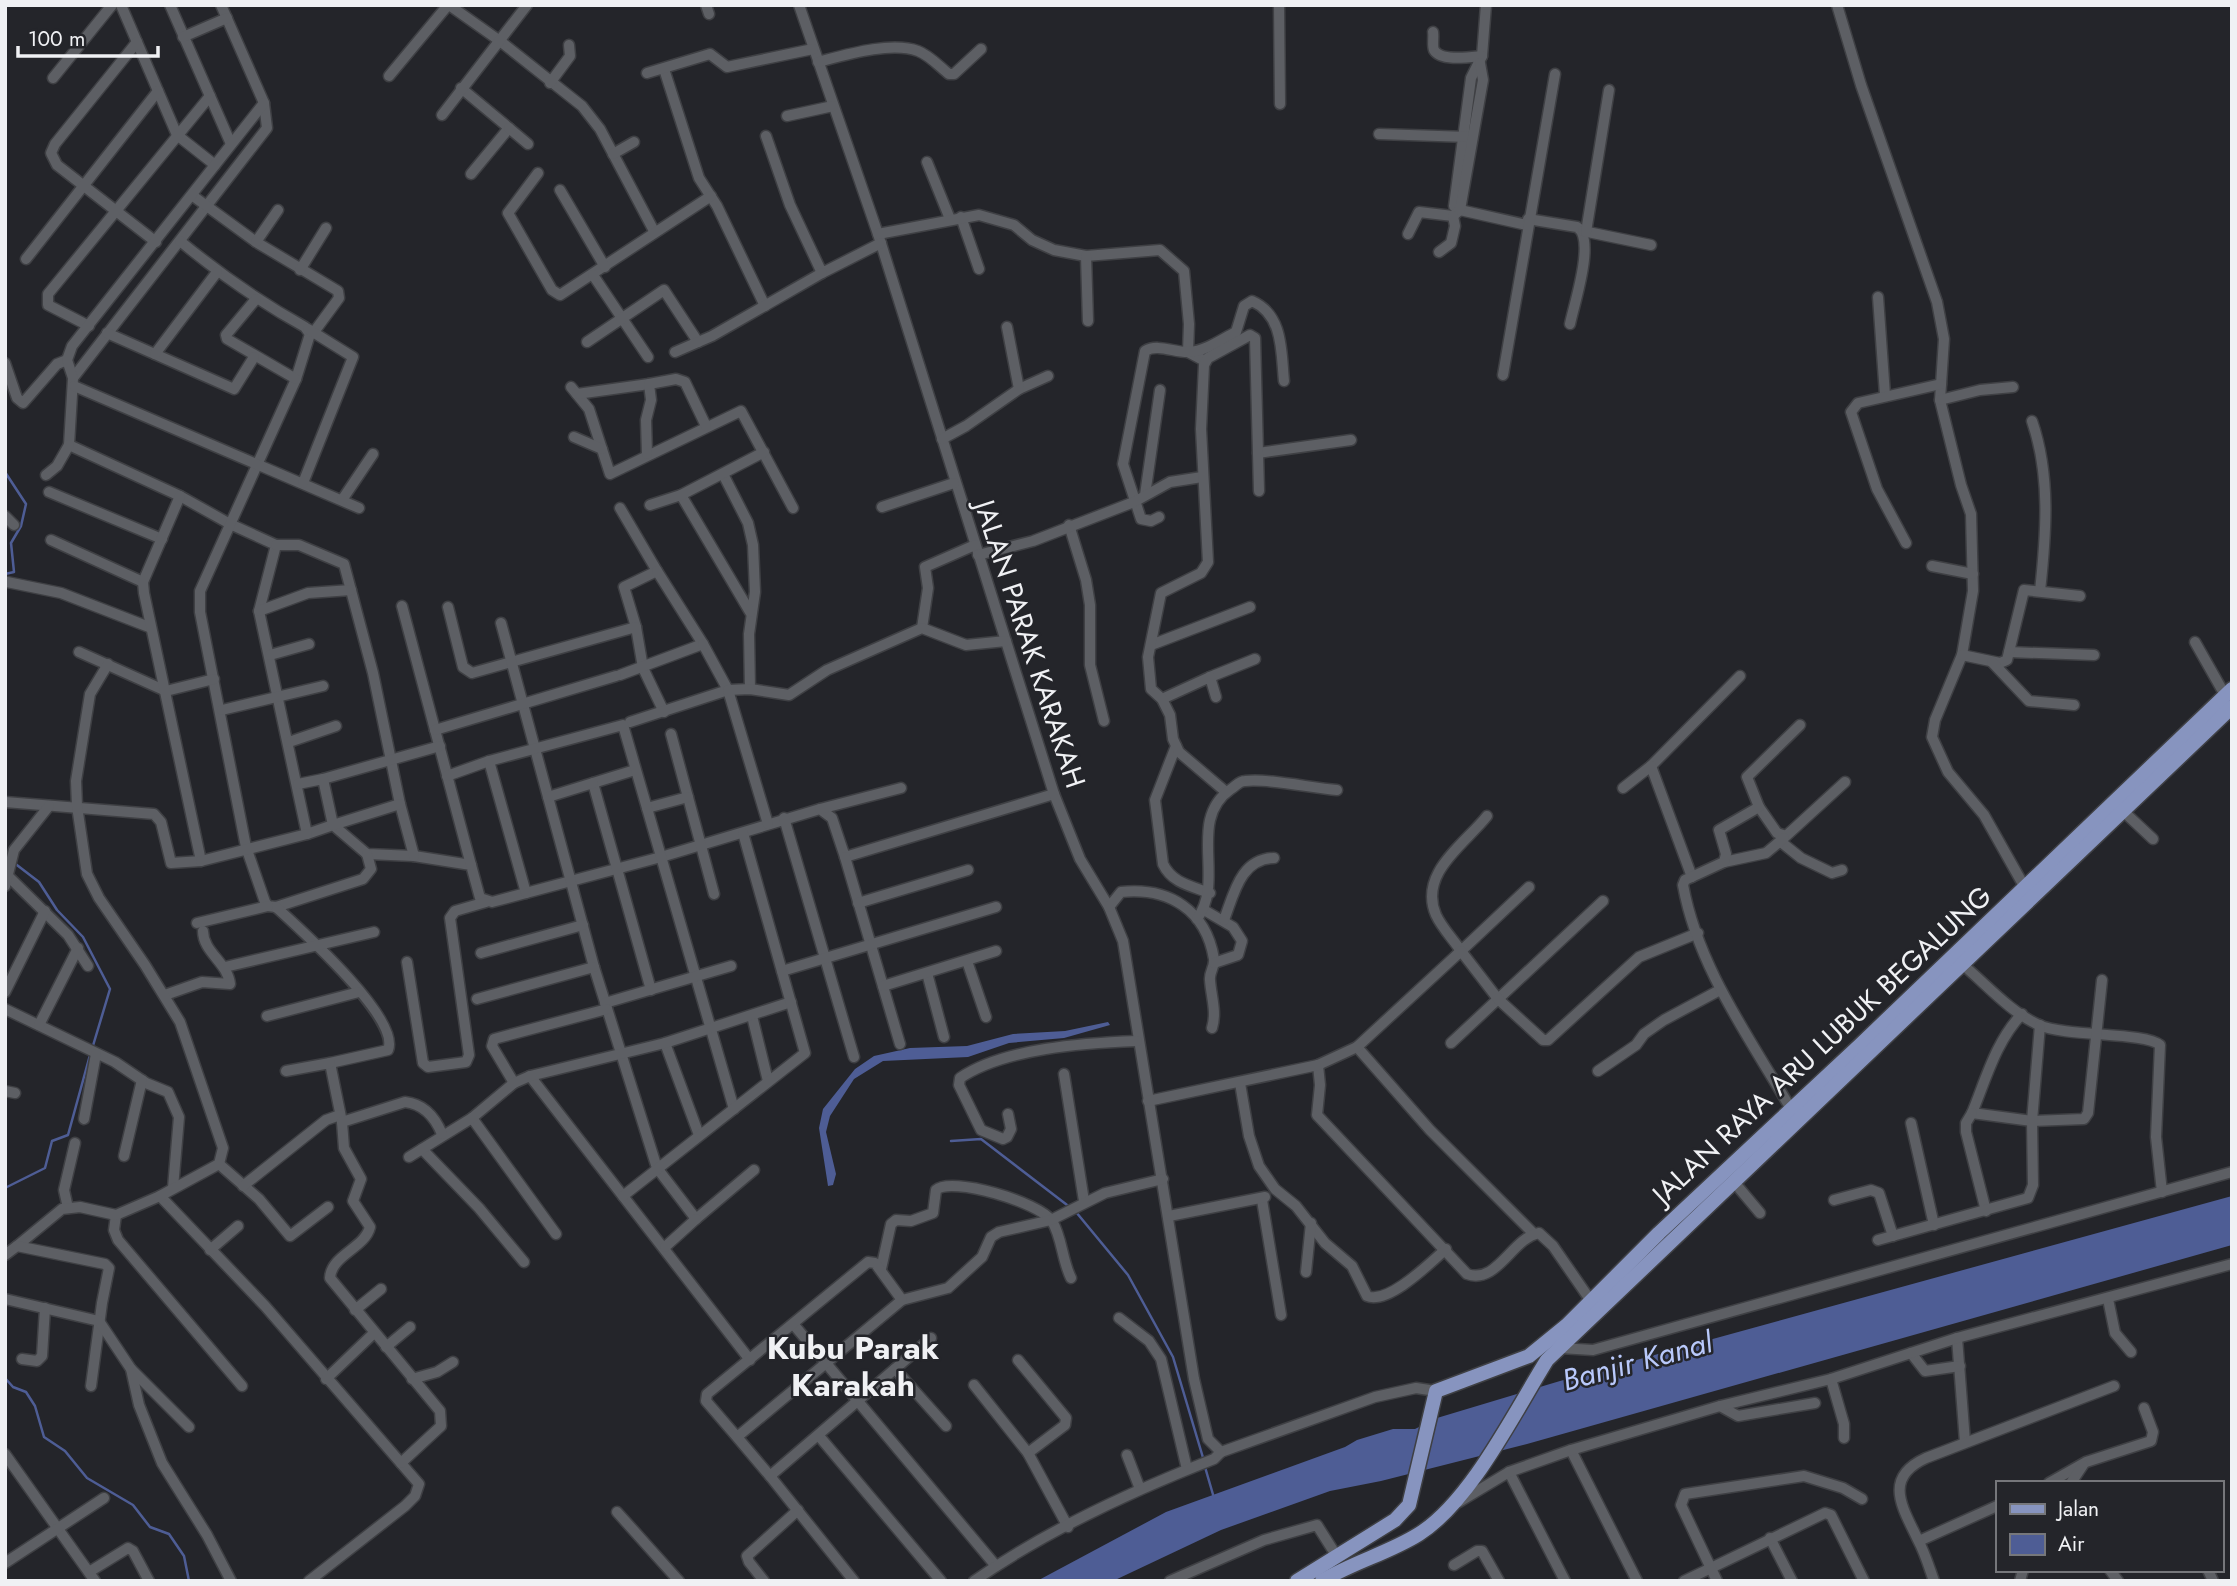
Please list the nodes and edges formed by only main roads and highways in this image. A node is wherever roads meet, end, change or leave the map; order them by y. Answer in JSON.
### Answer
{"nodes":[{"id":1,"x":2230,"y":697,"type":"edge"},
{"id":2,"x":2171,"y":745,"type":"junction"},
{"id":3,"x":2182,"y":755,"type":"junction"},
{"id":4,"x":1864,"y":1051,"type":"junction"},
{"id":5,"x":1741,"y":1165,"type":"junction"},
{"id":6,"x":1297,"y":1581,"type":"edge"},
{"id":7,"x":1322,"y":1581,"type":"edge"}],
"edges":[{"from":1,"to":2,"type":"main road","name":"JALAN RAYA ARU LUBUK BEGALUNG"},
{"from":1,"to":3,"type":"main road","name":"JALAN RAYA ARU LUBUK BEGALUNG"},
{"from":2,"to":3,"type":"main road"},
{"from":2,"to":4,"type":"main road","name":"JALAN RAYA ARU LUBUK BEGALUNG"},
{"from":3,"to":4,"type":"main road","name":"JALAN RAYA ARU LUBUK BEGALUNG"},
{"from":4,"to":5,"type":"main road","name":"JALAN RAYA ARU LUBUK BEGALUNG"},
{"from":4,"to":5,"type":"main road","name":"JALAN RAYA ARU LUBUK BEGALUNG"},
{"from":5,"to":6,"type":"main road","name":"JALAN RAYA ARU LUBUK BEGALUNG"},
{"from":5,"to":7,"type":"main road","name":"JALAN RAYA ARU LUBUK BEGALUNG"}]}
